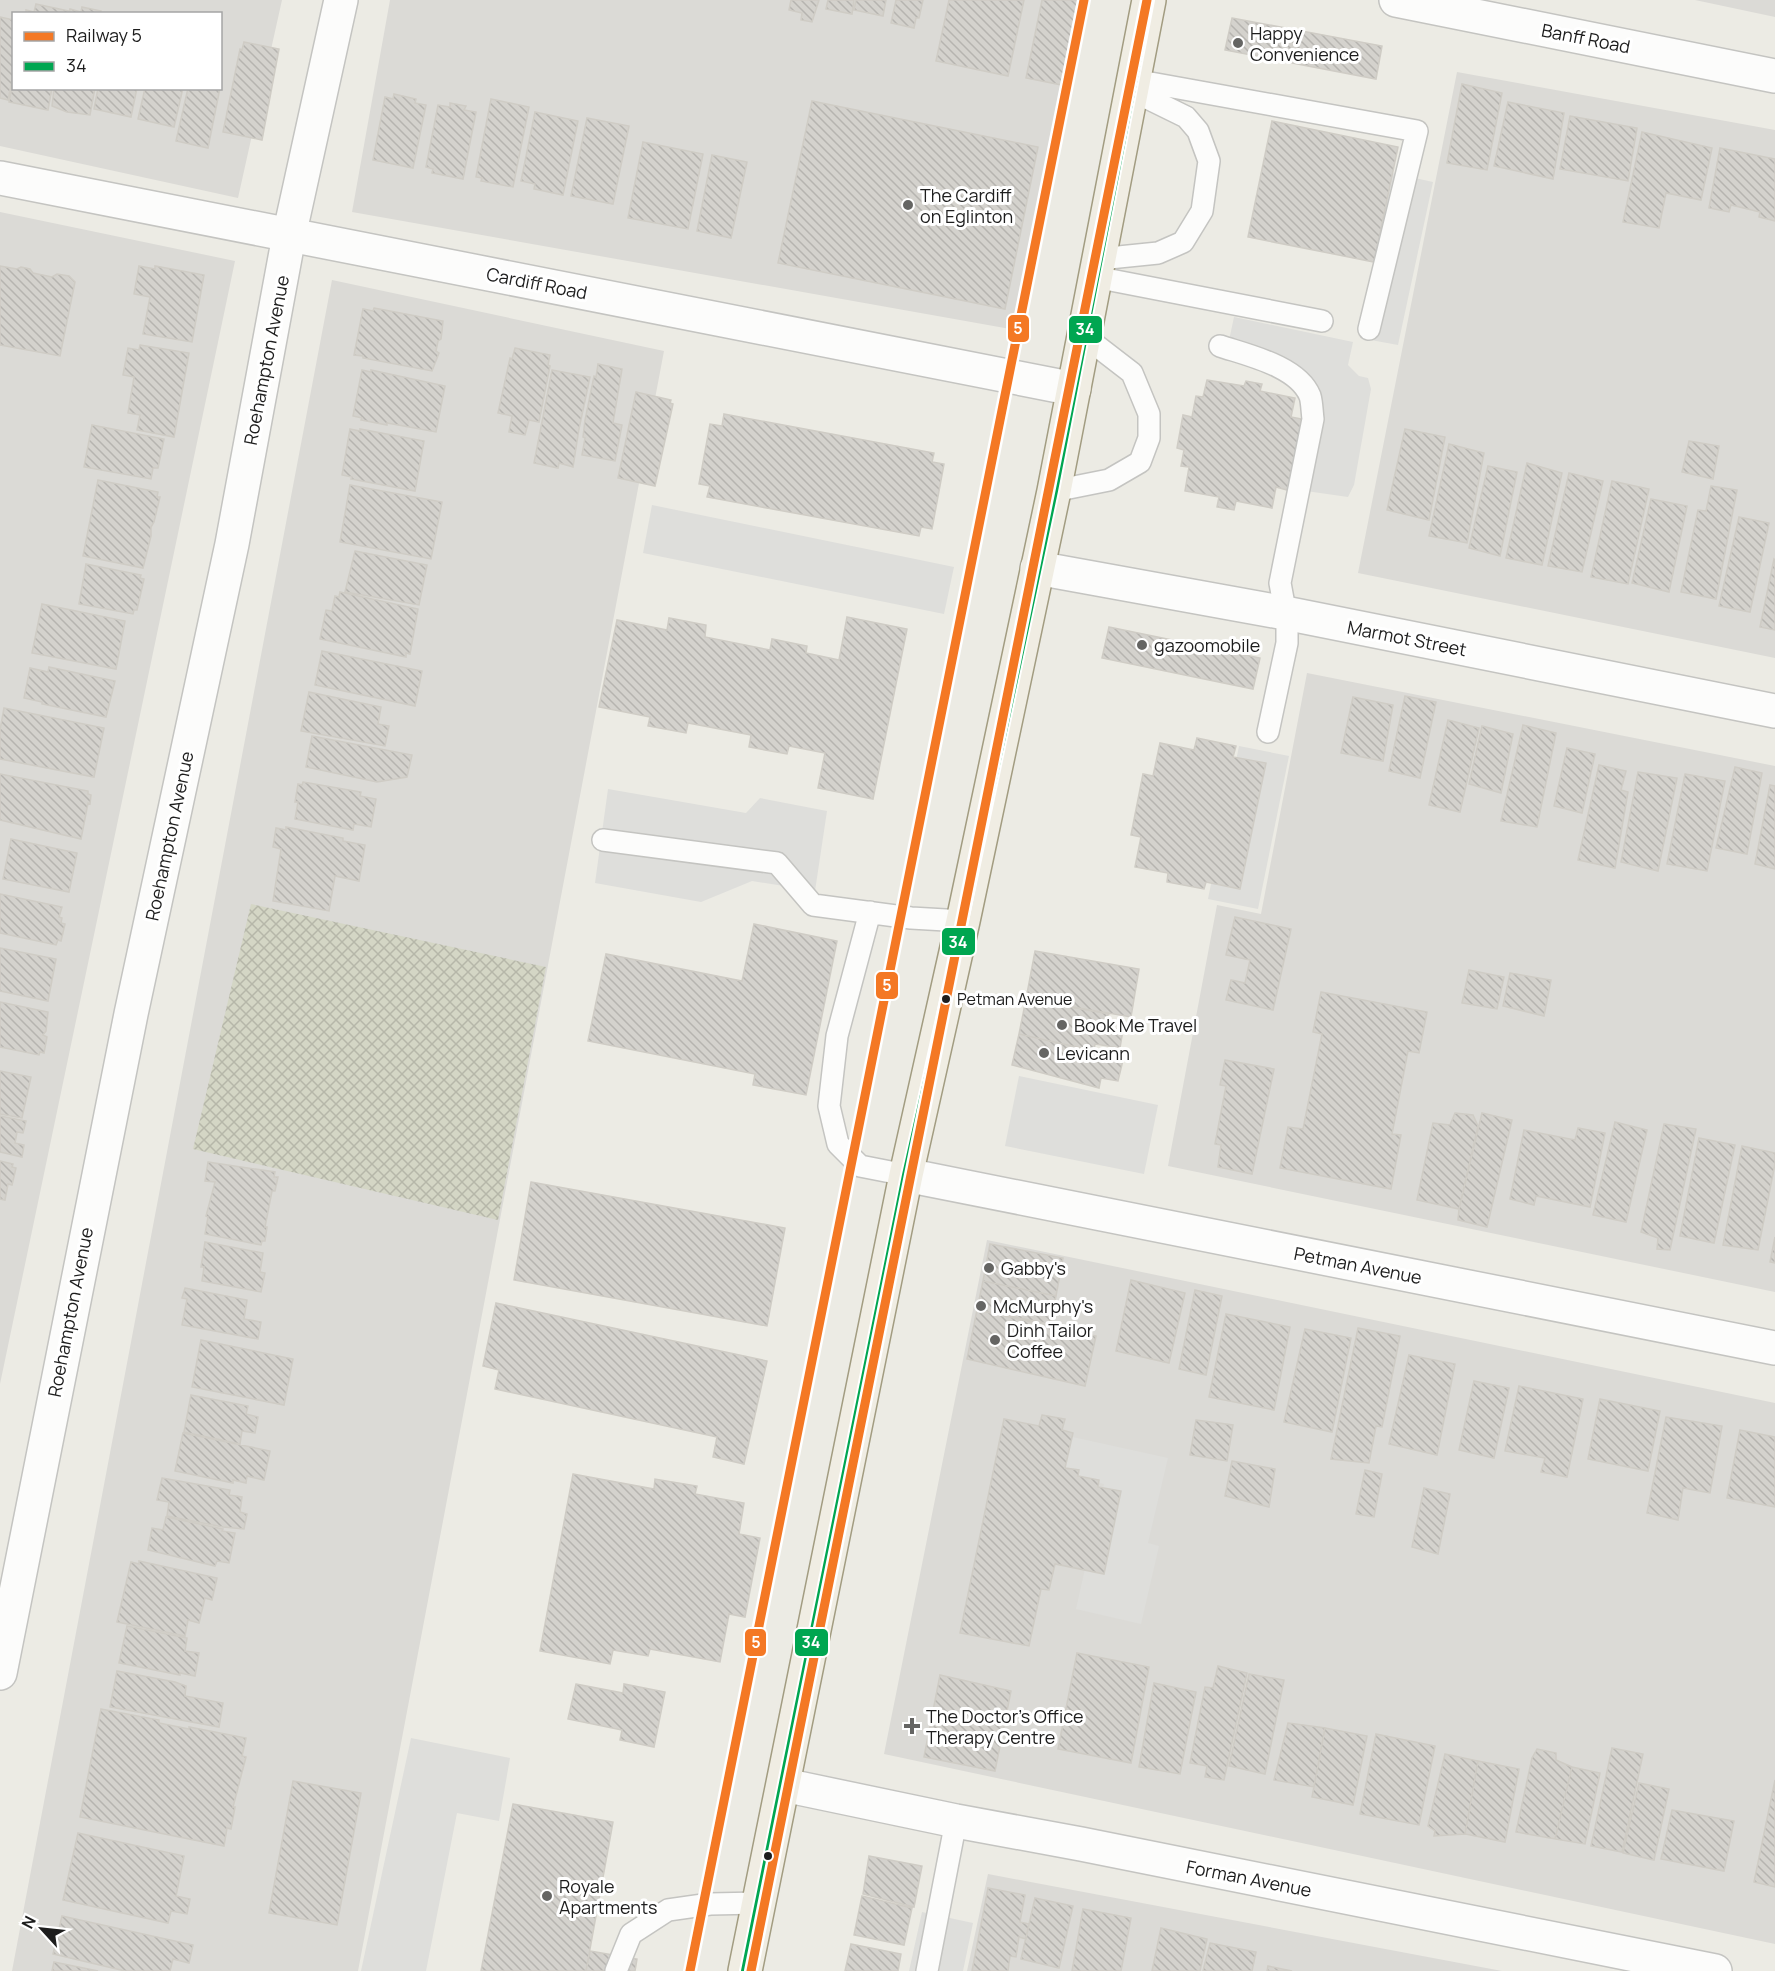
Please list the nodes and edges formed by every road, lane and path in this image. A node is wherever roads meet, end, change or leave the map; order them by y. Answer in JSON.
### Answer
{"nodes":[{"id":1,"x":341,"y":0,"type":"edge"},
{"id":2,"x":1149,"y":0,"type":"edge"},
{"id":3,"x":1406,"y":1,"type":"edge"},
{"id":4,"x":1775,"y":76,"type":"edge"},
{"id":5,"x":1133,"y":85,"type":"junction"},
{"id":6,"x":0,"y":178,"type":"edge"},
{"id":7,"x":290,"y":236,"type":"junction"},
{"id":8,"x":1097,"y":268,"type":"junction"},
{"id":9,"x":1322,"y":321,"type":"dead end"},
{"id":10,"x":1369,"y":329,"type":"dead end"},
{"id":11,"x":1084,"y":336,"type":"junction"},
{"id":12,"x":1220,"y":346,"type":"dead end"},
{"id":13,"x":1074,"y":389,"type":"junction"},
{"id":14,"x":1054,"y":491,"type":"junction"},
{"id":15,"x":1037,"y":568,"type":"junction"},
{"id":16,"x":1285,"y":613,"type":"junction"},
{"id":17,"x":1775,"y":711,"type":"edge"},
{"id":18,"x":1268,"y":732,"type":"dead end"},
{"id":19,"x":603,"y":840,"type":"dead end"},
{"id":20,"x":870,"y":912,"type":"junction"},
{"id":21,"x":963,"y":921,"type":"junction"},
{"id":22,"x":906,"y":1175,"type":"junction"},
{"id":23,"x":1775,"y":1348,"type":"edge"},
{"id":24,"x":0,"y":1673,"type":"edge"},
{"id":25,"x":784,"y":1785,"type":"junction"},
{"id":26,"x":956,"y":1821,"type":"junction"},
{"id":27,"x":759,"y":1903,"type":"junction"},
{"id":28,"x":616,"y":1971,"type":"edge"},
{"id":29,"x":745,"y":1971,"type":"edge"},
{"id":30,"x":927,"y":1971,"type":"edge"},
{"id":31,"x":1715,"y":1971,"type":"edge"}],
"edges":[{"from":1,"to":7,"type":"street","name":"Roehampton Avenue"},
{"from":2,"to":5,"type":"main road"},
{"from":3,"to":4,"type":"street","name":"Banff Road"},
{"from":5,"to":8,"type":"main road"},
{"from":5,"to":8,"type":"lane"},
{"from":5,"to":10,"type":"lane"},
{"from":6,"to":7,"type":"street","name":"Cardiff Road"},
{"from":7,"to":13,"type":"street","name":"Cardiff Road"},
{"from":7,"to":24,"type":"street","name":"Roehampton Avenue"},
{"from":8,"to":9,"type":"lane"},
{"from":8,"to":11,"type":"main road"},
{"from":11,"to":13,"type":"main road"},
{"from":11,"to":14,"type":"lane"},
{"from":12,"to":16,"type":"lane"},
{"from":13,"to":14,"type":"main road"},
{"from":14,"to":15,"type":"main road"},
{"from":15,"to":16,"type":"street","name":"Marmot Street"},
{"from":15,"to":21,"type":"main road"},
{"from":16,"to":17,"type":"street","name":"Marmot Street"},
{"from":16,"to":18,"type":"lane"},
{"from":19,"to":20,"type":"lane"},
{"from":20,"to":21,"type":"lane"},
{"from":20,"to":22,"type":"lane"},
{"from":21,"to":22,"type":"main road"},
{"from":22,"to":23,"type":"street","name":"Petman Avenue"},
{"from":22,"to":25,"type":"main road"},
{"from":25,"to":26,"type":"street","name":"Forman Avenue"},
{"from":25,"to":27,"type":"main road"},
{"from":26,"to":30,"type":"lane"},
{"from":26,"to":31,"type":"street","name":"Forman Avenue"},
{"from":27,"to":28,"type":"lane"},
{"from":27,"to":29,"type":"main road"}]}
